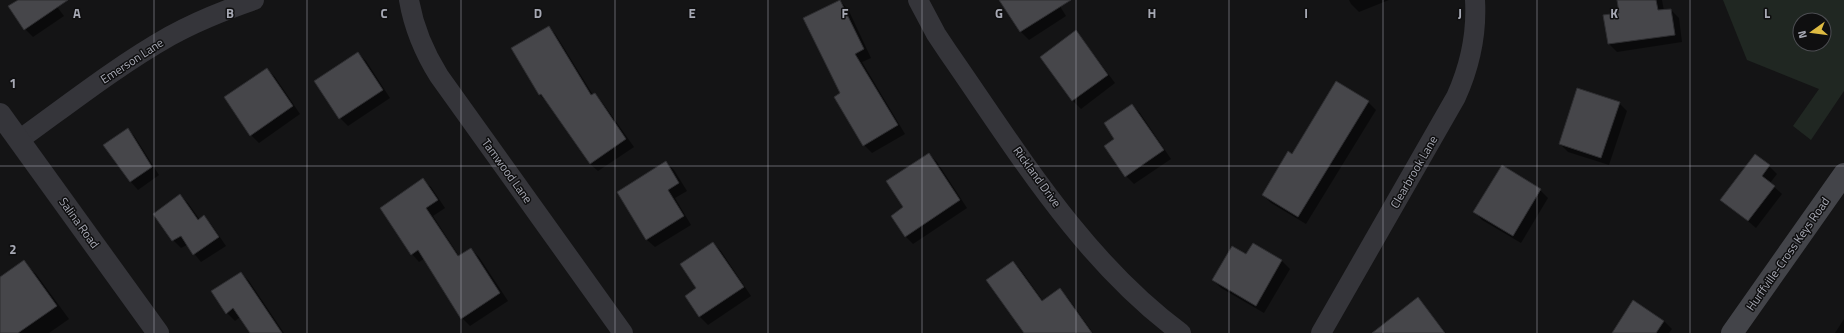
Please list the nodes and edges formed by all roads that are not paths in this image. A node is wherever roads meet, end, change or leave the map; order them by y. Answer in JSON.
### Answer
{"nodes":[{"id":1,"x":254,"y":0,"type":"edge"},
{"id":2,"x":409,"y":0,"type":"edge"},
{"id":3,"x":918,"y":0,"type":"edge"},
{"id":4,"x":1475,"y":0,"type":"edge"},
{"id":5,"x":0,"y":114,"type":"edge"},
{"id":6,"x":19,"y":140,"type":"junction"},
{"id":7,"x":1844,"y":174,"type":"edge"},
{"id":8,"x":1175,"y":331,"type":"edge"},
{"id":9,"x":158,"y":333,"type":"edge"},
{"id":10,"x":623,"y":333,"type":"edge"},
{"id":11,"x":1321,"y":333,"type":"edge"},
{"id":12,"x":1732,"y":333,"type":"edge"}],
"edges":[{"from":1,"to":6,"type":"street","name":"Emerson Lane"},
{"from":2,"to":10,"type":"street","name":"Tamwood Lane"},
{"from":3,"to":8,"type":"street","name":"Rickland Drive"},
{"from":4,"to":11,"type":"street","name":"Clearbrook Lane"},
{"from":5,"to":6,"type":"street","name":"Salina Road"},
{"from":6,"to":9,"type":"street","name":"Salina Road"},
{"from":7,"to":12,"type":"main road","name":"Hurffville-Cross Keys Road"}]}
